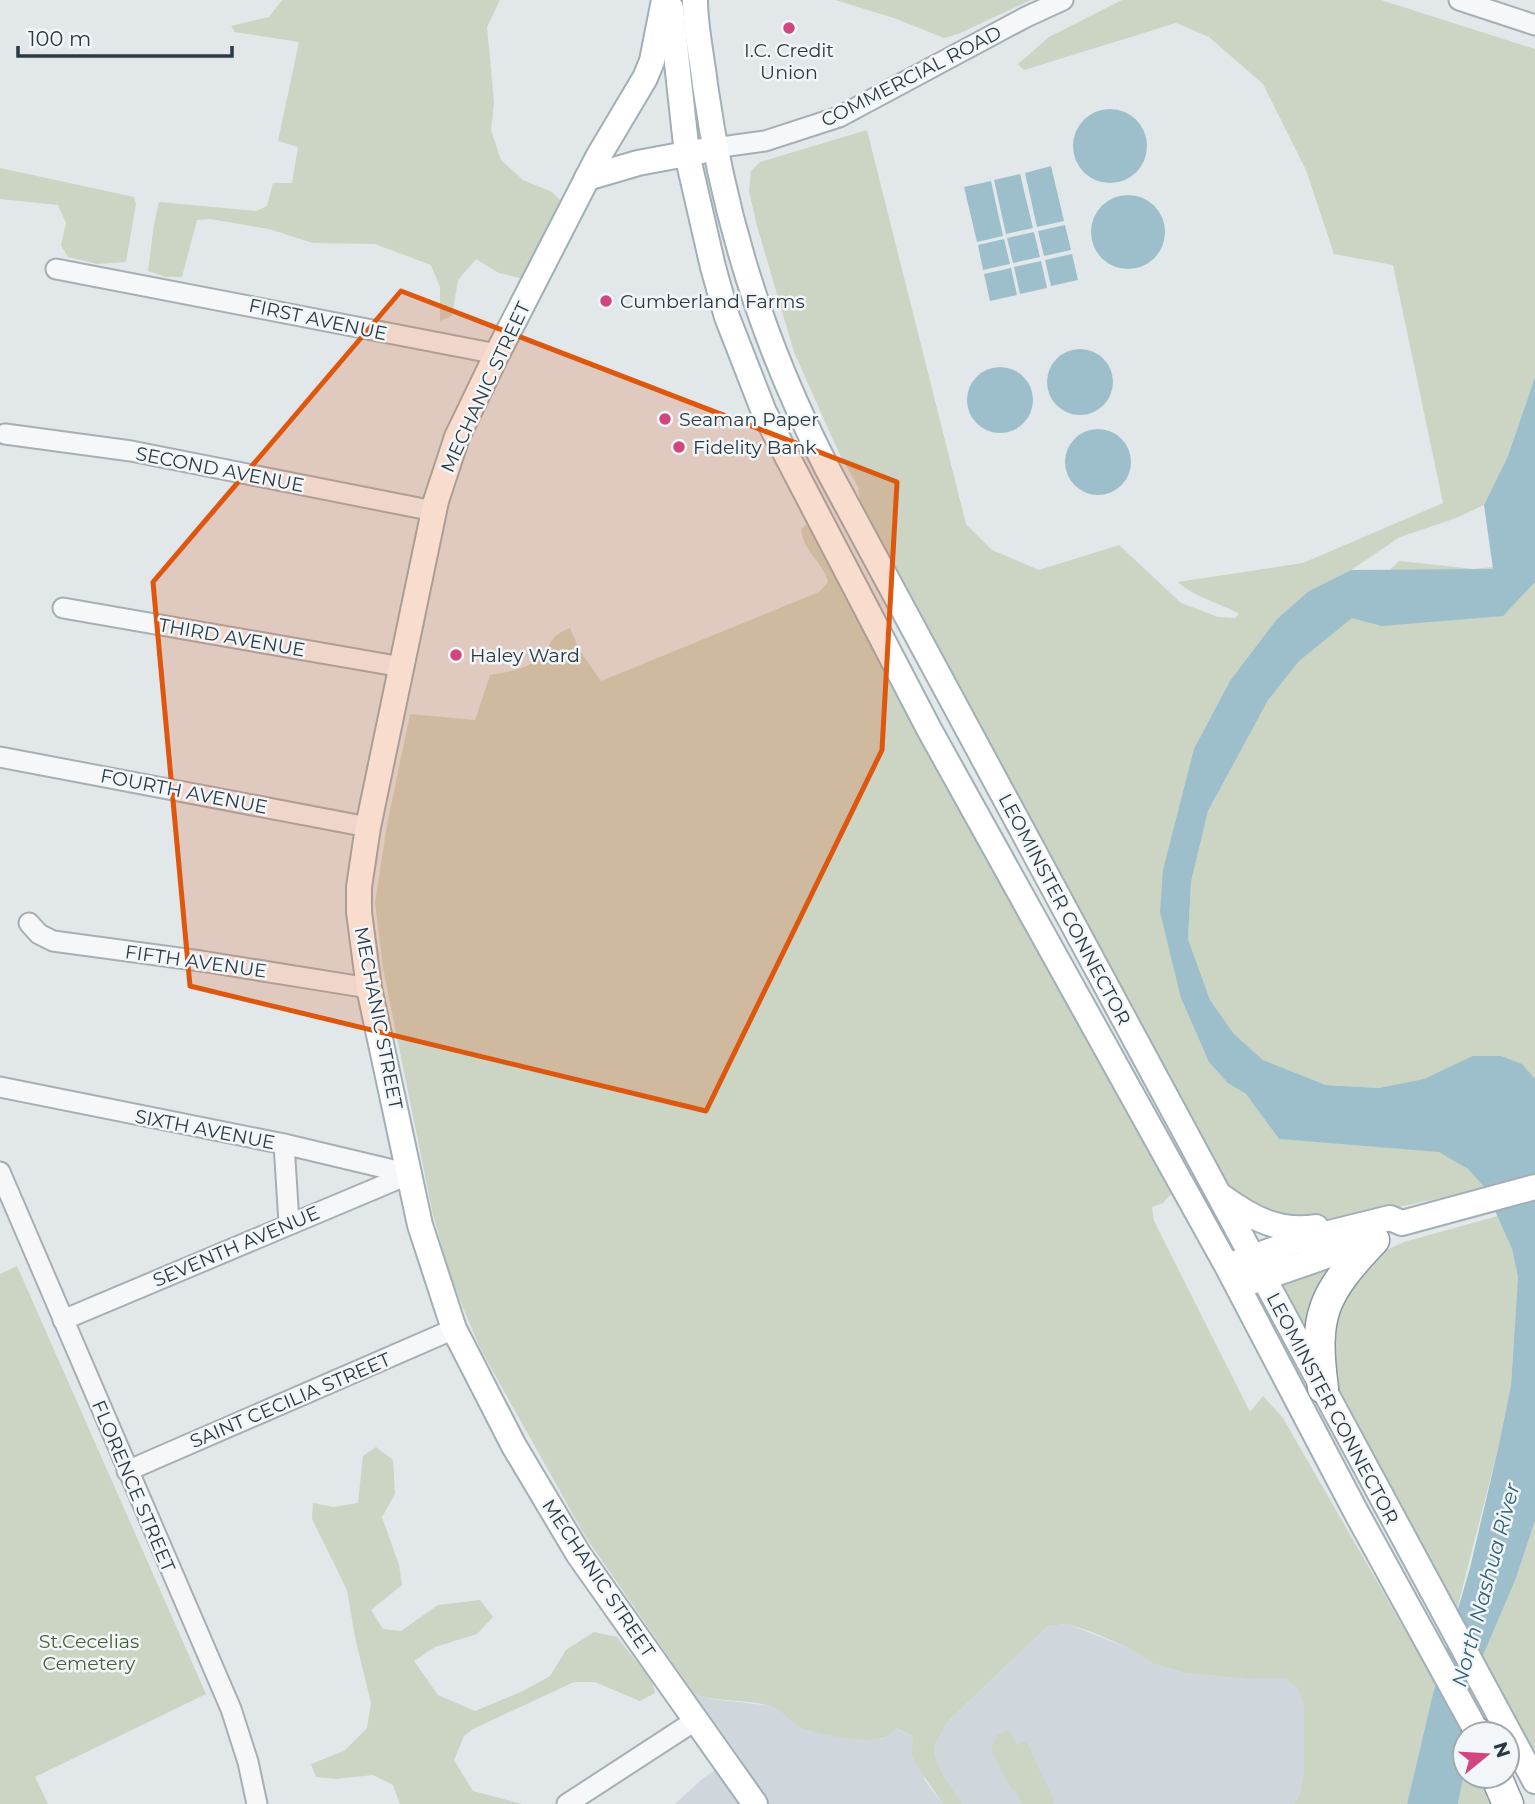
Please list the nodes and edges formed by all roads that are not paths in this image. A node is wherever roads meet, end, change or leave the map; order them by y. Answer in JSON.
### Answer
{"nodes":[{"id":1,"x":664,"y":0,"type":"edge"},
{"id":2,"x":671,"y":0,"type":"edge"},
{"id":3,"x":695,"y":0,"type":"edge"},
{"id":4,"x":1063,"y":0,"type":"edge"},
{"id":5,"x":1460,"y":0,"type":"edge"},
{"id":6,"x":1535,"y":25,"type":"edge"},
{"id":7,"x":714,"y":148,"type":"junction"},
{"id":8,"x":687,"y":154,"type":"junction"},
{"id":9,"x":587,"y":178,"type":"junction"},
{"id":10,"x":56,"y":269,"type":"dead end"},
{"id":11,"x":497,"y":354,"type":"junction"},
{"id":12,"x":5,"y":434,"type":"dead end"},
{"id":13,"x":434,"y":511,"type":"junction"},
{"id":14,"x":63,"y":608,"type":"dead end"},
{"id":15,"x":402,"y":667,"type":"junction"},
{"id":16,"x":0,"y":757,"type":"edge"},
{"id":17,"x":368,"y":827,"type":"junction"},
{"id":18,"x":29,"y":923,"type":"dead end"},
{"id":19,"x":369,"y":988,"type":"junction"},
{"id":20,"x":0,"y":1087,"type":"edge"},
{"id":21,"x":284,"y":1144,"type":"junction"},
{"id":22,"x":0,"y":1172,"type":"edge"},
{"id":23,"x":410,"y":1174,"type":"junction"},
{"id":24,"x":1535,"y":1187,"type":"edge"},
{"id":25,"x":1219,"y":1194,"type":"junction"},
{"id":26,"x":289,"y":1223,"type":"junction"},
{"id":27,"x":1388,"y":1227,"type":"junction"},
{"id":28,"x":1257,"y":1267,"type":"junction"},
{"id":29,"x":1233,"y":1277,"type":"junction"},
{"id":30,"x":63,"y":1320,"type":"junction"},
{"id":31,"x":454,"y":1329,"type":"junction"},
{"id":32,"x":1323,"y":1388,"type":"junction"},
{"id":33,"x":127,"y":1471,"type":"junction"},
{"id":34,"x":696,"y":1720,"type":"junction"},
{"id":35,"x":1470,"y":1720,"type":"edge"},
{"id":36,"x":1535,"y":1781,"type":"edge"},
{"id":37,"x":257,"y":1804,"type":"edge"},
{"id":38,"x":567,"y":1804,"type":"edge"},
{"id":39,"x":755,"y":1804,"type":"edge"}],
"edges":[{"from":1,"to":9,"type":"main road","name":"MECHANIC STREET"},
{"from":2,"to":8,"type":"main road","name":"LEOMINSTER CONNECTOR"},
{"from":3,"to":7,"type":"main road","name":"LEOMINSTER CONNECTOR"},
{"from":4,"to":7,"type":"street","name":"COMMERCIAL ROAD"},
{"from":5,"to":6,"type":"street"},
{"from":7,"to":8,"type":"main road"},
{"from":7,"to":25,"type":"main road","name":"LEOMINSTER CONNECTOR"},
{"from":8,"to":9,"type":"main road"},
{"from":8,"to":29,"type":"main road","name":"LEOMINSTER CONNECTOR"},
{"from":9,"to":11,"type":"main road","name":"MECHANIC STREET"},
{"from":10,"to":11,"type":"street","name":"FIRST AVENUE"},
{"from":11,"to":13,"type":"main road","name":"MECHANIC STREET"},
{"from":12,"to":13,"type":"street","name":"SECOND AVENUE"},
{"from":13,"to":15,"type":"main road","name":"MECHANIC STREET"},
{"from":14,"to":15,"type":"street","name":"THIRD AVENUE"},
{"from":15,"to":17,"type":"main road","name":"MECHANIC STREET"},
{"from":16,"to":17,"type":"street","name":"FOURTH AVENUE"},
{"from":17,"to":19,"type":"main road","name":"MECHANIC STREET"},
{"from":18,"to":19,"type":"street","name":"FIFTH AVENUE"},
{"from":19,"to":23,"type":"main road","name":"MECHANIC STREET"},
{"from":20,"to":21,"type":"street","name":"SIXTH AVENUE"},
{"from":21,"to":23,"type":"street","name":"SIXTH AVENUE"},
{"from":21,"to":26,"type":"street"},
{"from":22,"to":30,"type":"street","name":"FLORENCE STREET"},
{"from":23,"to":26,"type":"street","name":"SEVENTH AVENUE"},
{"from":23,"to":31,"type":"main road","name":"MECHANIC STREET"},
{"from":24,"to":27,"type":"main road"},
{"from":25,"to":27,"type":"main road"},
{"from":25,"to":28,"type":"main road","name":"LEOMINSTER CONNECTOR"},
{"from":26,"to":30,"type":"street","name":"SEVENTH AVENUE"},
{"from":27,"to":28,"type":"main road"},
{"from":27,"to":32,"type":"highway"},
{"from":28,"to":29,"type":"main road"},
{"from":28,"to":32,"type":"main road","name":"LEOMINSTER CONNECTOR"},
{"from":29,"to":35,"type":"main road","name":"LEOMINSTER CONNECTOR"},
{"from":30,"to":33,"type":"street","name":"FLORENCE STREET"},
{"from":31,"to":33,"type":"street","name":"SAINT CECILIA STREET"},
{"from":31,"to":34,"type":"main road","name":"MECHANIC STREET"},
{"from":32,"to":36,"type":"main road","name":"LEOMINSTER CONNECTOR"},
{"from":33,"to":37,"type":"street","name":"FLORENCE STREET"},
{"from":34,"to":38,"type":"street"},
{"from":34,"to":39,"type":"main road","name":"MECHANIC STREET"}]}
